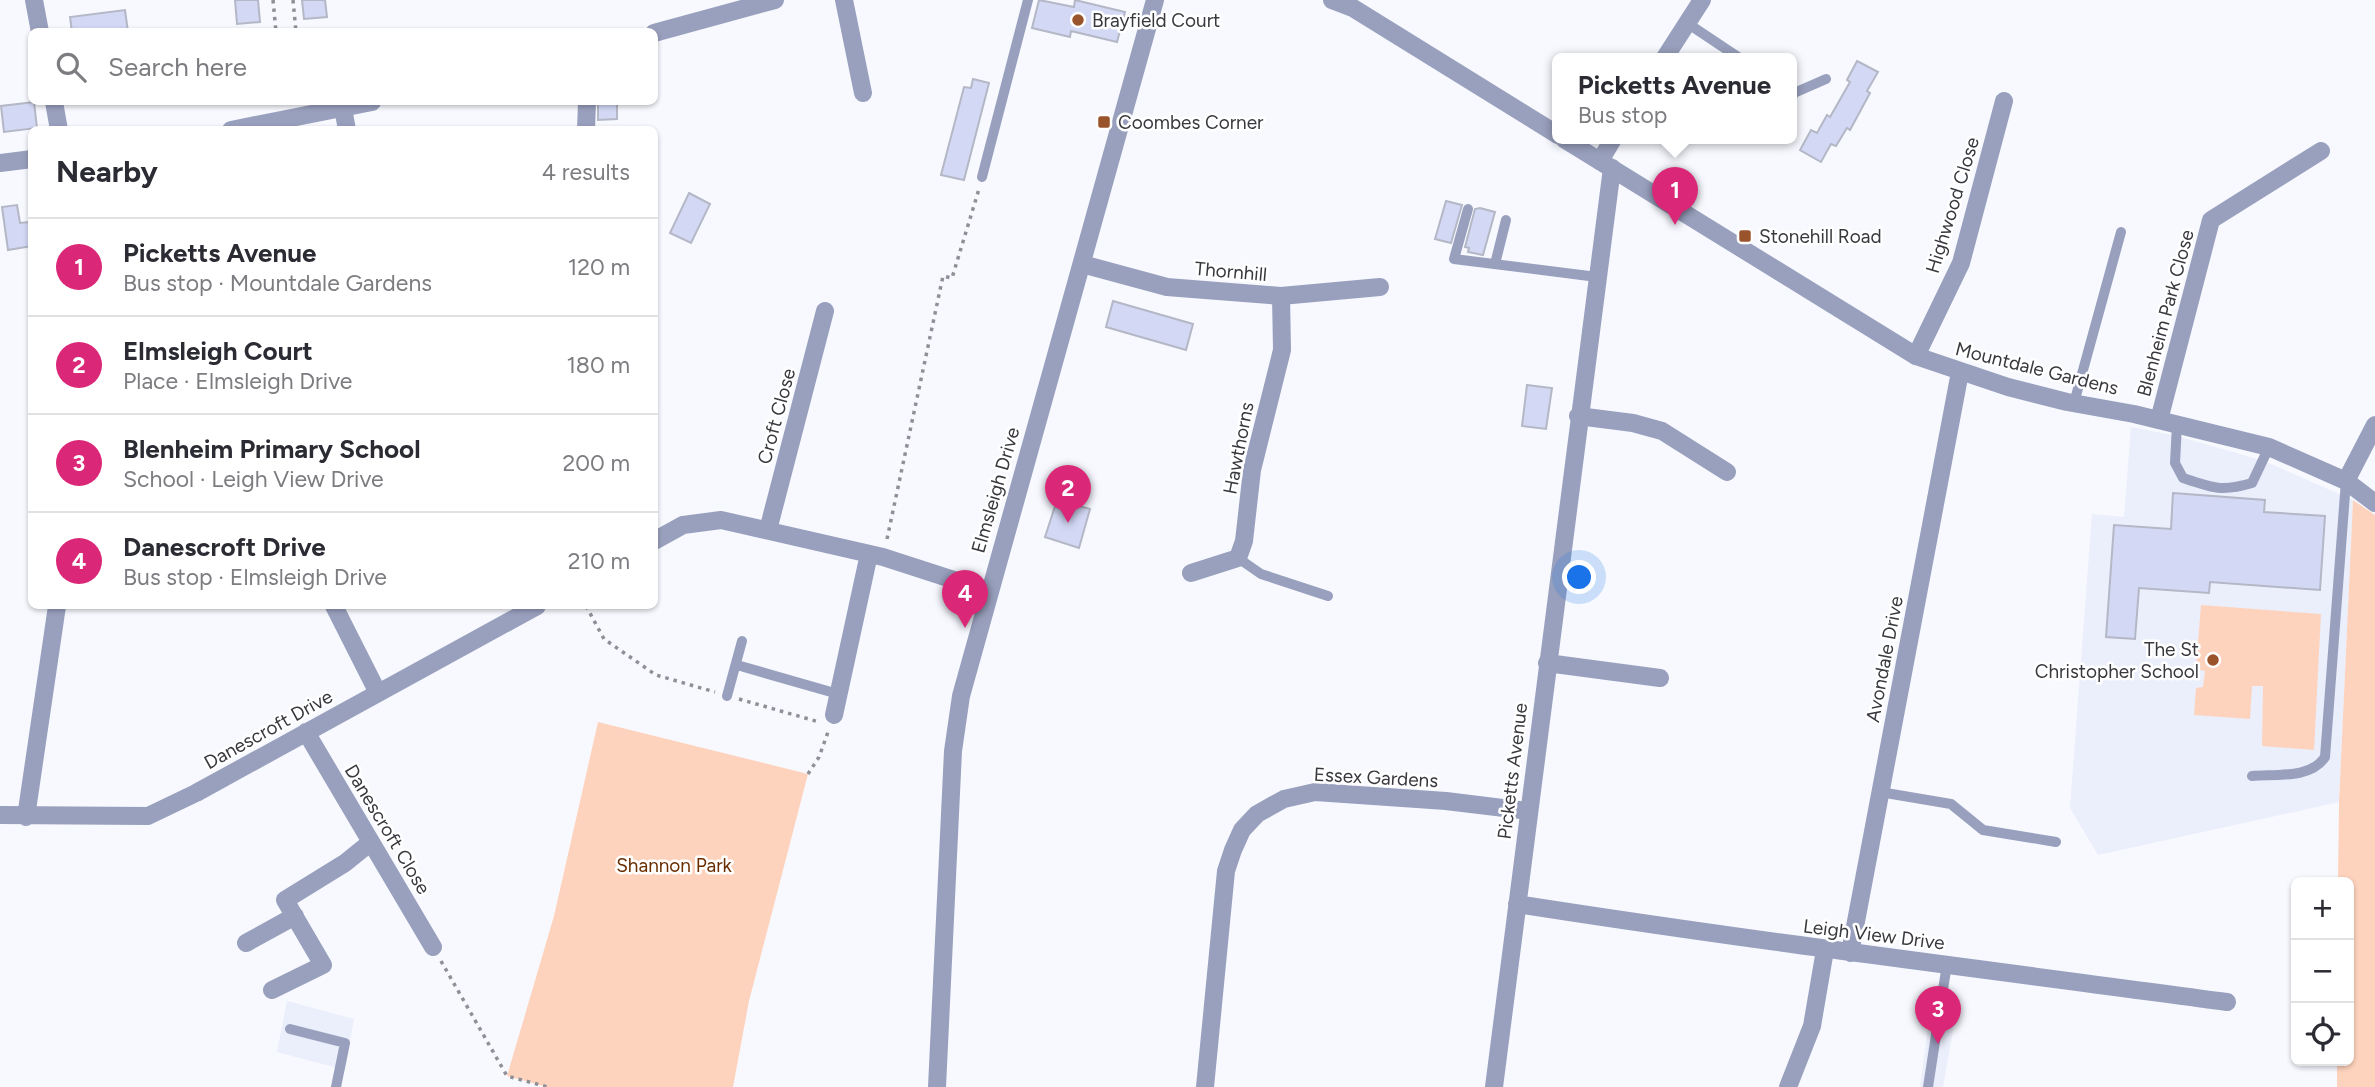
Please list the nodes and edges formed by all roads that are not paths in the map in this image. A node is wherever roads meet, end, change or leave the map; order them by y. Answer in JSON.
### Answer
{"nodes":[{"id":1,"x":34,"y":0,"type":"edge"},
{"id":2,"x":775,"y":0,"type":"edge"},
{"id":3,"x":844,"y":0,"type":"edge"},
{"id":4,"x":1028,"y":0,"type":"edge"},
{"id":5,"x":1155,"y":0,"type":"edge"},
{"id":6,"x":1332,"y":0,"type":"edge"},
{"id":7,"x":1702,"y":0,"type":"edge"},
{"id":8,"x":1687,"y":23,"type":"junction"},
{"id":9,"x":39,"y":28,"type":"edge"},
{"id":10,"x":658,"y":32,"type":"edge"},
{"id":11,"x":1668,"y":53,"type":"edge"},
{"id":12,"x":1732,"y":53,"type":"edge"},
{"id":13,"x":1826,"y":79,"type":"dead end"},
{"id":14,"x":1797,"y":92,"type":"edge"},
{"id":15,"x":863,"y":93,"type":"dead end"},
{"id":16,"x":2004,"y":101,"type":"dead end"},
{"id":17,"x":55,"y":105,"type":"edge"},
{"id":18,"x":358,"y":105,"type":"edge"},
{"id":19,"x":587,"y":105,"type":"edge"},
{"id":20,"x":343,"y":108,"type":"junction"},
{"id":21,"x":58,"y":126,"type":"edge"},
{"id":22,"x":251,"y":126,"type":"edge"},
{"id":23,"x":346,"y":126,"type":"edge"},
{"id":24,"x":586,"y":126,"type":"edge"},
{"id":25,"x":1552,"y":131,"type":"edge"},
{"id":26,"x":1572,"y":144,"type":"edge"},
{"id":27,"x":1612,"y":144,"type":"edge"},
{"id":28,"x":2320,"y":151,"type":"dead end"},
{"id":29,"x":28,"y":160,"type":"edge"},
{"id":30,"x":0,"y":163,"type":"edge"},
{"id":31,"x":1606,"y":165,"type":"junction"},
{"id":32,"x":982,"y":177,"type":"road end"},
{"id":33,"x":1468,"y":209,"type":"dead end"},
{"id":34,"x":1506,"y":220,"type":"dead end"},
{"id":35,"x":2121,"y":232,"type":"dead end"},
{"id":36,"x":1082,"y":264,"type":"junction"},
{"id":37,"x":1494,"y":264,"type":"junction"},
{"id":38,"x":1597,"y":277,"type":"junction"},
{"id":39,"x":1380,"y":287,"type":"dead end"},
{"id":40,"x":1281,"y":296,"type":"junction"},
{"id":41,"x":825,"y":311,"type":"dead end"},
{"id":42,"x":1916,"y":356,"type":"junction"},
{"id":43,"x":1960,"y":372,"type":"junction"},
{"id":44,"x":2074,"y":403,"type":"junction"},
{"id":45,"x":1578,"y":416,"type":"junction"},
{"id":46,"x":2159,"y":420,"type":"junction"},
{"id":47,"x":2177,"y":424,"type":"junction"},
{"id":48,"x":2375,"y":425,"type":"edge"},
{"id":49,"x":2269,"y":447,"type":"junction"},
{"id":50,"x":1727,"y":472,"type":"dead end"},
{"id":51,"x":2346,"y":481,"type":"junction"},
{"id":52,"x":2375,"y":503,"type":"edge"},
{"id":53,"x":768,"y":530,"type":"junction"},
{"id":54,"x":658,"y":539,"type":"edge"},
{"id":55,"x":876,"y":556,"type":"junction"},
{"id":56,"x":1238,"y":558,"type":"junction"},
{"id":57,"x":1191,"y":573,"type":"dead end"},
{"id":58,"x":988,"y":591,"type":"junction"},
{"id":59,"x":1328,"y":596,"type":"dead end"},
{"id":60,"x":57,"y":609,"type":"edge"},
{"id":61,"x":336,"y":609,"type":"edge"},
{"id":62,"x":532,"y":609,"type":"edge"},
{"id":63,"x":742,"y":641,"type":"dead end"},
{"id":64,"x":1547,"y":663,"type":"junction"},
{"id":65,"x":737,"y":665,"type":"junction"},
{"id":66,"x":1660,"y":678,"type":"dead end"},
{"id":67,"x":378,"y":693,"type":"junction"},
{"id":68,"x":838,"y":694,"type":"junction"},
{"id":69,"x":727,"y":696,"type":"road end"},
{"id":70,"x":834,"y":715,"type":"dead end"},
{"id":71,"x":306,"y":733,"type":"junction"},
{"id":72,"x":2252,"y":776,"type":"dead end"},
{"id":73,"x":1880,"y":792,"type":"junction"},
{"id":74,"x":1528,"y":811,"type":"junction"},
{"id":75,"x":0,"y":816,"type":"edge"},
{"id":76,"x":26,"y":817,"type":"junction"},
{"id":77,"x":371,"y":842,"type":"junction"},
{"id":78,"x":2056,"y":842,"type":"dead end"},
{"id":79,"x":1517,"y":904,"type":"junction"},
{"id":80,"x":295,"y":916,"type":"junction"},
{"id":81,"x":246,"y":943,"type":"dead end"},
{"id":82,"x":433,"y":947,"type":"road end"},
{"id":83,"x":1825,"y":950,"type":"junction"},
{"id":84,"x":1850,"y":953,"type":"junction"},
{"id":85,"x":1947,"y":964,"type":"junction"},
{"id":86,"x":272,"y":990,"type":"dead end"},
{"id":87,"x":2227,"y":1002,"type":"dead end"},
{"id":88,"x":290,"y":1029,"type":"dead end"},
{"id":89,"x":336,"y":1087,"type":"edge"},
{"id":90,"x":937,"y":1087,"type":"edge"},
{"id":91,"x":1205,"y":1087,"type":"edge"},
{"id":92,"x":1494,"y":1087,"type":"edge"},
{"id":93,"x":1788,"y":1087,"type":"edge"},
{"id":94,"x":1928,"y":1087,"type":"edge"}],
"edges":[{"from":1,"to":9,"type":"street"},
{"from":2,"to":10,"type":"street"},
{"from":3,"to":15,"type":"street"},
{"from":4,"to":32,"type":"lane"},
{"from":5,"to":36,"type":"street","name":"Elmsleigh Drive"},
{"from":6,"to":25,"type":"street"},
{"from":7,"to":8,"type":"street"},
{"from":8,"to":11,"type":"street"},
{"from":8,"to":12,"type":"lane"},
{"from":13,"to":14,"type":"lane"},
{"from":16,"to":42,"type":"street","name":"Highwood Close"},
{"from":17,"to":21,"type":"street"},
{"from":18,"to":20,"type":"street"},
{"from":19,"to":24,"type":"street"},
{"from":20,"to":22,"type":"street"},
{"from":20,"to":23,"type":"street"},
{"from":26,"to":31,"type":"street","name":"Mountdale Gardens"},
{"from":27,"to":31,"type":"street"},
{"from":28,"to":46,"type":"street","name":"Blenheim Park Close"},
{"from":29,"to":30,"type":"street"},
{"from":31,"to":38,"type":"street","name":"Picketts Avenue"},
{"from":31,"to":42,"type":"street","name":"Mountdale Gardens"},
{"from":33,"to":37,"type":"lane"},
{"from":34,"to":37,"type":"lane"},
{"from":35,"to":44,"type":"lane"},
{"from":36,"to":40,"type":"street","name":"Thornhill"},
{"from":36,"to":58,"type":"street","name":"Elmsleigh Drive"},
{"from":37,"to":38,"type":"lane"},
{"from":38,"to":45,"type":"street","name":"Picketts Avenue"},
{"from":39,"to":40,"type":"street","name":"Thornhill"},
{"from":40,"to":56,"type":"street","name":"Hawthorns"},
{"from":41,"to":53,"type":"street","name":"Croft Close"},
{"from":42,"to":43,"type":"street","name":"Mountdale Gardens"},
{"from":43,"to":44,"type":"street","name":"Mountdale Gardens"},
{"from":43,"to":73,"type":"street","name":"Avondale Drive"},
{"from":44,"to":46,"type":"street","name":"Mountdale Gardens"},
{"from":45,"to":50,"type":"street"},
{"from":45,"to":64,"type":"street","name":"Picketts Avenue"},
{"from":46,"to":47,"type":"street","name":"Mountdale Gardens"},
{"from":47,"to":49,"type":"street","name":"Mountdale Gardens"},
{"from":47,"to":49,"type":"lane"},
{"from":48,"to":51,"type":"street"},
{"from":49,"to":51,"type":"street","name":"Mountdale Gardens"},
{"from":51,"to":52,"type":"street","name":"Mountdale Gardens"},
{"from":51,"to":72,"type":"lane"},
{"from":53,"to":54,"type":"street"},
{"from":53,"to":55,"type":"street"},
{"from":55,"to":58,"type":"street"},
{"from":55,"to":68,"type":"street"},
{"from":56,"to":57,"type":"street"},
{"from":56,"to":59,"type":"lane"},
{"from":58,"to":90,"type":"street","name":"Elmsleigh Drive"},
{"from":60,"to":76,"type":"street"},
{"from":61,"to":67,"type":"street"},
{"from":62,"to":67,"type":"street","name":"Danescroft Drive"},
{"from":63,"to":65,"type":"lane"},
{"from":64,"to":66,"type":"street"},
{"from":64,"to":74,"type":"street","name":"Picketts Avenue"},
{"from":65,"to":68,"type":"lane"},
{"from":65,"to":69,"type":"lane"},
{"from":67,"to":71,"type":"street","name":"Danescroft Drive"},
{"from":68,"to":70,"type":"street"},
{"from":71,"to":76,"type":"street","name":"Danescroft Drive"},
{"from":71,"to":77,"type":"street","name":"Danescroft Close"},
{"from":73,"to":78,"type":"lane"},
{"from":73,"to":84,"type":"street","name":"Avondale Drive"},
{"from":74,"to":79,"type":"street","name":"Picketts Avenue"},
{"from":74,"to":91,"type":"street","name":"Essex Gardens"},
{"from":75,"to":76,"type":"street","name":"Danescroft Drive"},
{"from":77,"to":80,"type":"street"},
{"from":77,"to":82,"type":"street","name":"Danescroft Close"},
{"from":79,"to":83,"type":"street","name":"Leigh View Drive"},
{"from":79,"to":92,"type":"street","name":"Picketts Avenue"},
{"from":80,"to":81,"type":"street"},
{"from":80,"to":86,"type":"street"},
{"from":83,"to":84,"type":"street","name":"Leigh View Drive"},
{"from":83,"to":93,"type":"street"},
{"from":84,"to":85,"type":"street","name":"Leigh View Drive"},
{"from":85,"to":87,"type":"street","name":"Leigh View Drive"},
{"from":85,"to":94,"type":"lane"},
{"from":88,"to":89,"type":"lane"}]}
